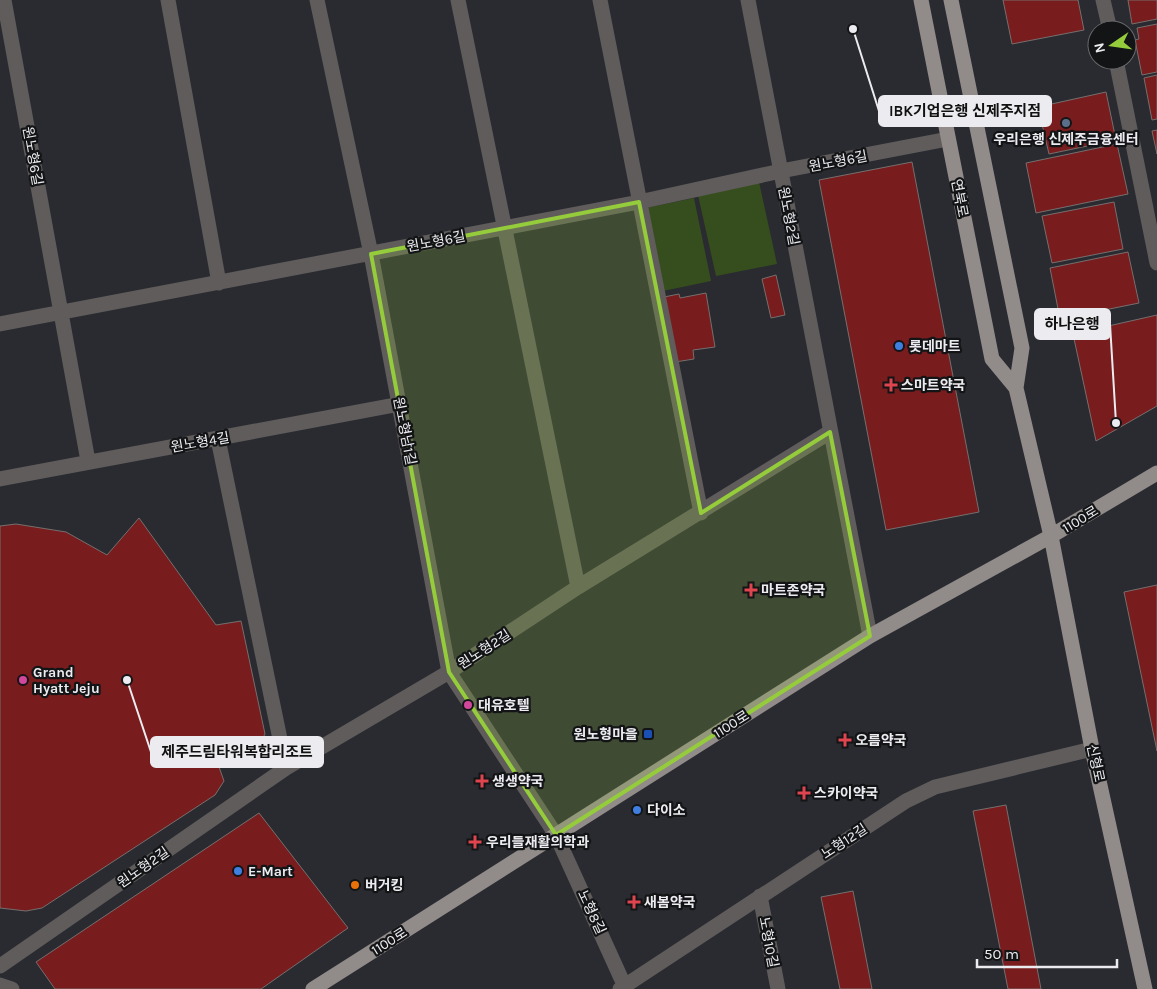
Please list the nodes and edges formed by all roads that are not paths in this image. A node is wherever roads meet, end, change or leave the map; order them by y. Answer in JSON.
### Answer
{"nodes":[{"id":1,"x":4,"y":0,"type":"edge"},
{"id":2,"x":168,"y":0,"type":"edge"},
{"id":3,"x":317,"y":0,"type":"edge"},
{"id":4,"x":458,"y":0,"type":"edge"},
{"id":5,"x":600,"y":0,"type":"edge"},
{"id":6,"x":748,"y":0,"type":"edge"},
{"id":7,"x":920,"y":0,"type":"edge"},
{"id":8,"x":951,"y":0,"type":"edge"},
{"id":9,"x":1103,"y":0,"type":"edge"},
{"id":10,"x":1108,"y":20,"type":"edge"},
{"id":11,"x":1118,"y":70,"type":"edge"},
{"id":12,"x":948,"y":139,"type":"junction"},
{"id":13,"x":781,"y":171,"type":"junction"},
{"id":14,"x":639,"y":202,"type":"junction"},
{"id":15,"x":504,"y":228,"type":"junction"},
{"id":16,"x":371,"y":254,"type":"junction"},
{"id":17,"x":1157,"y":262,"type":"edge"},
{"id":18,"x":219,"y":283,"type":"junction"},
{"id":19,"x":61,"y":313,"type":"junction"},
{"id":20,"x":0,"y":324,"type":"edge"},
{"id":21,"x":1016,"y":388,"type":"junction"},
{"id":22,"x":400,"y":404,"type":"junction"},
{"id":23,"x":830,"y":432,"type":"junction"},
{"id":24,"x":218,"y":439,"type":"junction"},
{"id":25,"x":88,"y":462,"type":"junction"},
{"id":26,"x":1157,"y":473,"type":"edge"},
{"id":27,"x":0,"y":479,"type":"edge"},
{"id":28,"x":701,"y":513,"type":"junction"},
{"id":29,"x":1051,"y":536,"type":"junction"},
{"id":30,"x":578,"y":587,"type":"junction"},
{"id":31,"x":870,"y":636,"type":"junction"},
{"id":32,"x":450,"y":672,"type":"junction"},
{"id":33,"x":1092,"y":749,"type":"junction"},
{"id":34,"x":286,"y":768,"type":"junction"},
{"id":35,"x":556,"y":835,"type":"junction"},
{"id":36,"x":760,"y":896,"type":"junction"},
{"id":37,"x":0,"y":966,"type":"edge"},
{"id":38,"x":0,"y":985,"type":"edge"},
{"id":39,"x":624,"y":988,"type":"edge"},
{"id":40,"x":12,"y":989,"type":"edge"},
{"id":41,"x":314,"y":989,"type":"edge"},
{"id":42,"x":778,"y":989,"type":"edge"},
{"id":43,"x":1144,"y":989,"type":"edge"}],
"edges":[{"from":1,"to":19,"type":"street","name":"원노형6길"},
{"from":2,"to":18,"type":"street"},
{"from":3,"to":16,"type":"street","name":"원노형남1길"},
{"from":4,"to":15,"type":"street"},
{"from":5,"to":14,"type":"street"},
{"from":6,"to":13,"type":"street","name":"원노형2길"},
{"from":7,"to":12,"type":"main road","name":"연북로"},
{"from":8,"to":21,"type":"main road","name":"연북로"},
{"from":9,"to":10,"type":"street"},
{"from":11,"to":17,"type":"street"},
{"from":12,"to":13,"type":"street","name":"원노형6길"},
{"from":12,"to":21,"type":"main road","name":"연북로"},
{"from":13,"to":14,"type":"street","name":"원노형6길"},
{"from":13,"to":23,"type":"street","name":"원노형2길"},
{"from":14,"to":15,"type":"street","name":"원노형6길"},
{"from":14,"to":28,"type":"street"},
{"from":15,"to":16,"type":"street","name":"원노형6길"},
{"from":15,"to":30,"type":"street"},
{"from":16,"to":18,"type":"street","name":"원노형6길"},
{"from":16,"to":22,"type":"street","name":"원노형남1길"},
{"from":18,"to":19,"type":"street","name":"원노형6길"},
{"from":19,"to":20,"type":"street","name":"원노형6길"},
{"from":19,"to":25,"type":"street","name":"원노형6길"},
{"from":21,"to":29,"type":"main road","name":"연북로"},
{"from":22,"to":24,"type":"street","name":"원노형4길"},
{"from":22,"to":32,"type":"street","name":"원노형남1길"},
{"from":23,"to":28,"type":"street","name":"원노형2길"},
{"from":23,"to":31,"type":"street","name":"원노형2길"},
{"from":24,"to":25,"type":"street","name":"원노형4길"},
{"from":24,"to":34,"type":"street"},
{"from":25,"to":27,"type":"street","name":"원노형4길"},
{"from":26,"to":29,"type":"main road","name":"1100로"},
{"from":28,"to":30,"type":"street","name":"원노형2길"},
{"from":29,"to":31,"type":"main road","name":"1100로"},
{"from":29,"to":33,"type":"main road","name":"신형로"},
{"from":30,"to":32,"type":"street","name":"원노형2길"},
{"from":31,"to":35,"type":"main road","name":"1100로"},
{"from":32,"to":34,"type":"street","name":"원노형2길"},
{"from":32,"to":35,"type":"street","name":"원노형남1길"},
{"from":33,"to":36,"type":"street","name":"노형12길"},
{"from":33,"to":43,"type":"main road","name":"신형로"},
{"from":34,"to":37,"type":"street","name":"원노형2길"},
{"from":35,"to":39,"type":"street","name":"노형8길"},
{"from":35,"to":41,"type":"main road","name":"1100로"},
{"from":36,"to":39,"type":"street","name":"노형12길"},
{"from":36,"to":42,"type":"street","name":"노형10길"},
{"from":38,"to":40,"type":"street"}]}
